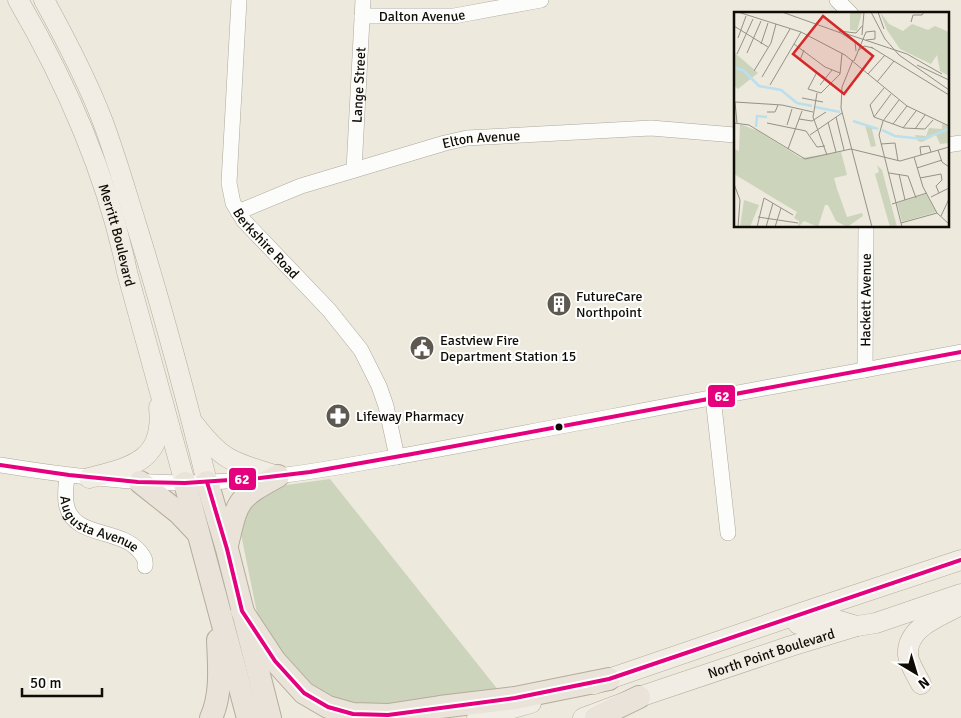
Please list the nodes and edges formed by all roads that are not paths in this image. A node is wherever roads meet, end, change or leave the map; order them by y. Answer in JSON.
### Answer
{"nodes":[{"id":1,"x":18,"y":0,"type":"edge"},
{"id":2,"x":44,"y":0,"type":"edge"},
{"id":3,"x":239,"y":0,"type":"edge"},
{"id":4,"x":363,"y":0,"type":"edge"},
{"id":5,"x":541,"y":0,"type":"edge"},
{"id":6,"x":838,"y":0,"type":"edge"},
{"id":7,"x":514,"y":2,"type":"edge"},
{"id":8,"x":850,"y":12,"type":"edge"},
{"id":9,"x":362,"y":16,"type":"junction"},
{"id":10,"x":734,"y":135,"type":"edge"},
{"id":11,"x":961,"y":143,"type":"edge"},
{"id":12,"x":948,"y":144,"type":"edge"},
{"id":13,"x":354,"y":170,"type":"junction"},
{"id":14,"x":238,"y":212,"type":"junction"},
{"id":15,"x":866,"y":229,"type":"dead end"},
{"id":16,"x":961,"y":352,"type":"edge"},
{"id":17,"x":865,"y":370,"type":"junction"},
{"id":18,"x":155,"y":377,"type":"junction"},
{"id":19,"x":713,"y":398,"type":"junction"},
{"id":20,"x":191,"y":419,"type":"junction"},
{"id":21,"x":397,"y":457,"type":"junction"},
{"id":22,"x":0,"y":465,"type":"edge"},
{"id":23,"x":67,"y":476,"type":"junction"},
{"id":24,"x":278,"y":476,"type":"junction"},
{"id":25,"x":89,"y":478,"type":"junction"},
{"id":26,"x":140,"y":482,"type":"junction"},
{"id":27,"x":207,"y":482,"type":"junction"},
{"id":28,"x":185,"y":483,"type":"junction"},
{"id":29,"x":728,"y":533,"type":"dead end"},
{"id":30,"x":199,"y":534,"type":"junction"},
{"id":31,"x":226,"y":549,"type":"junction"},
{"id":32,"x":961,"y":560,"type":"edge"},
{"id":33,"x":145,"y":566,"type":"dead end"},
{"id":34,"x":961,"y":594,"type":"edge"},
{"id":35,"x":216,"y":599,"type":"junction"},
{"id":36,"x":961,"y":605,"type":"edge"},
{"id":37,"x":242,"y":612,"type":"junction"},
{"id":38,"x":857,"y":626,"type":"junction"},
{"id":39,"x":735,"y":636,"type":"junction"},
{"id":40,"x":610,"y":679,"type":"junction"},
{"id":41,"x":921,"y":684,"type":"dead end"},
{"id":42,"x":639,"y":697,"type":"junction"},
{"id":43,"x":211,"y":718,"type":"edge"},
{"id":44,"x":248,"y":718,"type":"edge"},
{"id":45,"x":270,"y":718,"type":"edge"},
{"id":46,"x":477,"y":718,"type":"edge"},
{"id":47,"x":583,"y":718,"type":"edge"},
{"id":48,"x":596,"y":718,"type":"edge"}],
"edges":[{"from":1,"to":18,"type":"main road","name":"Merritt Boulevard"},
{"from":2,"to":20,"type":"main road","name":"Merritt Boulevard"},
{"from":3,"to":14,"type":"street","name":"Berkshire Road"},
{"from":4,"to":9,"type":"street","name":"Lange Street"},
{"from":5,"to":7,"type":"street","name":"Dalton Avenue"},
{"from":6,"to":8,"type":"street"},
{"from":7,"to":9,"type":"street","name":"Dalton Avenue"},
{"from":9,"to":13,"type":"street","name":"Lange Street"},
{"from":10,"to":13,"type":"street","name":"Elton Avenue"},
{"from":11,"to":12,"type":"street"},
{"from":13,"to":14,"type":"street","name":"Elton Avenue"},
{"from":14,"to":21,"type":"street","name":"Berkshire Road"},
{"from":15,"to":17,"type":"street","name":"Hackett Avenue"},
{"from":16,"to":17,"type":"street"},
{"from":17,"to":19,"type":"street"},
{"from":18,"to":25,"type":"main road"},
{"from":18,"to":28,"type":"main road","name":"Merritt Boulevard"},
{"from":19,"to":21,"type":"street"},
{"from":19,"to":29,"type":"street"},
{"from":20,"to":24,"type":"main road"},
{"from":20,"to":27,"type":"main road","name":"Merritt Boulevard"},
{"from":21,"to":24,"type":"street"},
{"from":22,"to":23,"type":"street"},
{"from":23,"to":25,"type":"street"},
{"from":23,"to":33,"type":"street","name":"Augusta Avenue"},
{"from":24,"to":27,"type":"street"},
{"from":24,"to":31,"type":"highway"},
{"from":25,"to":26,"type":"street"},
{"from":26,"to":28,"type":"street"},
{"from":26,"to":30,"type":"highway"},
{"from":27,"to":28,"type":"street"},
{"from":27,"to":31,"type":"highway"},
{"from":28,"to":30,"type":"highway"},
{"from":30,"to":35,"type":"highway"},
{"from":31,"to":37,"type":"highway"},
{"from":32,"to":39,"type":"main road","name":"North Point Boulevard"},
{"from":34,"to":38,"type":"main road","name":"North Point Boulevard"},
{"from":35,"to":43,"type":"highway"},
{"from":35,"to":44,"type":"highway"},
{"from":36,"to":41,"type":"main road"},
{"from":37,"to":40,"type":"highway"},
{"from":37,"to":45,"type":"highway"},
{"from":38,"to":39,"type":"main road"},
{"from":38,"to":42,"type":"main road","name":"North Point Boulevard"},
{"from":39,"to":40,"type":"main road","name":"North Point Boulevard"},
{"from":40,"to":46,"type":"main road","name":"North Point Boulevard"},
{"from":42,"to":47,"type":"main road","name":"North Point Boulevard"},
{"from":42,"to":48,"type":"highway"}]}
